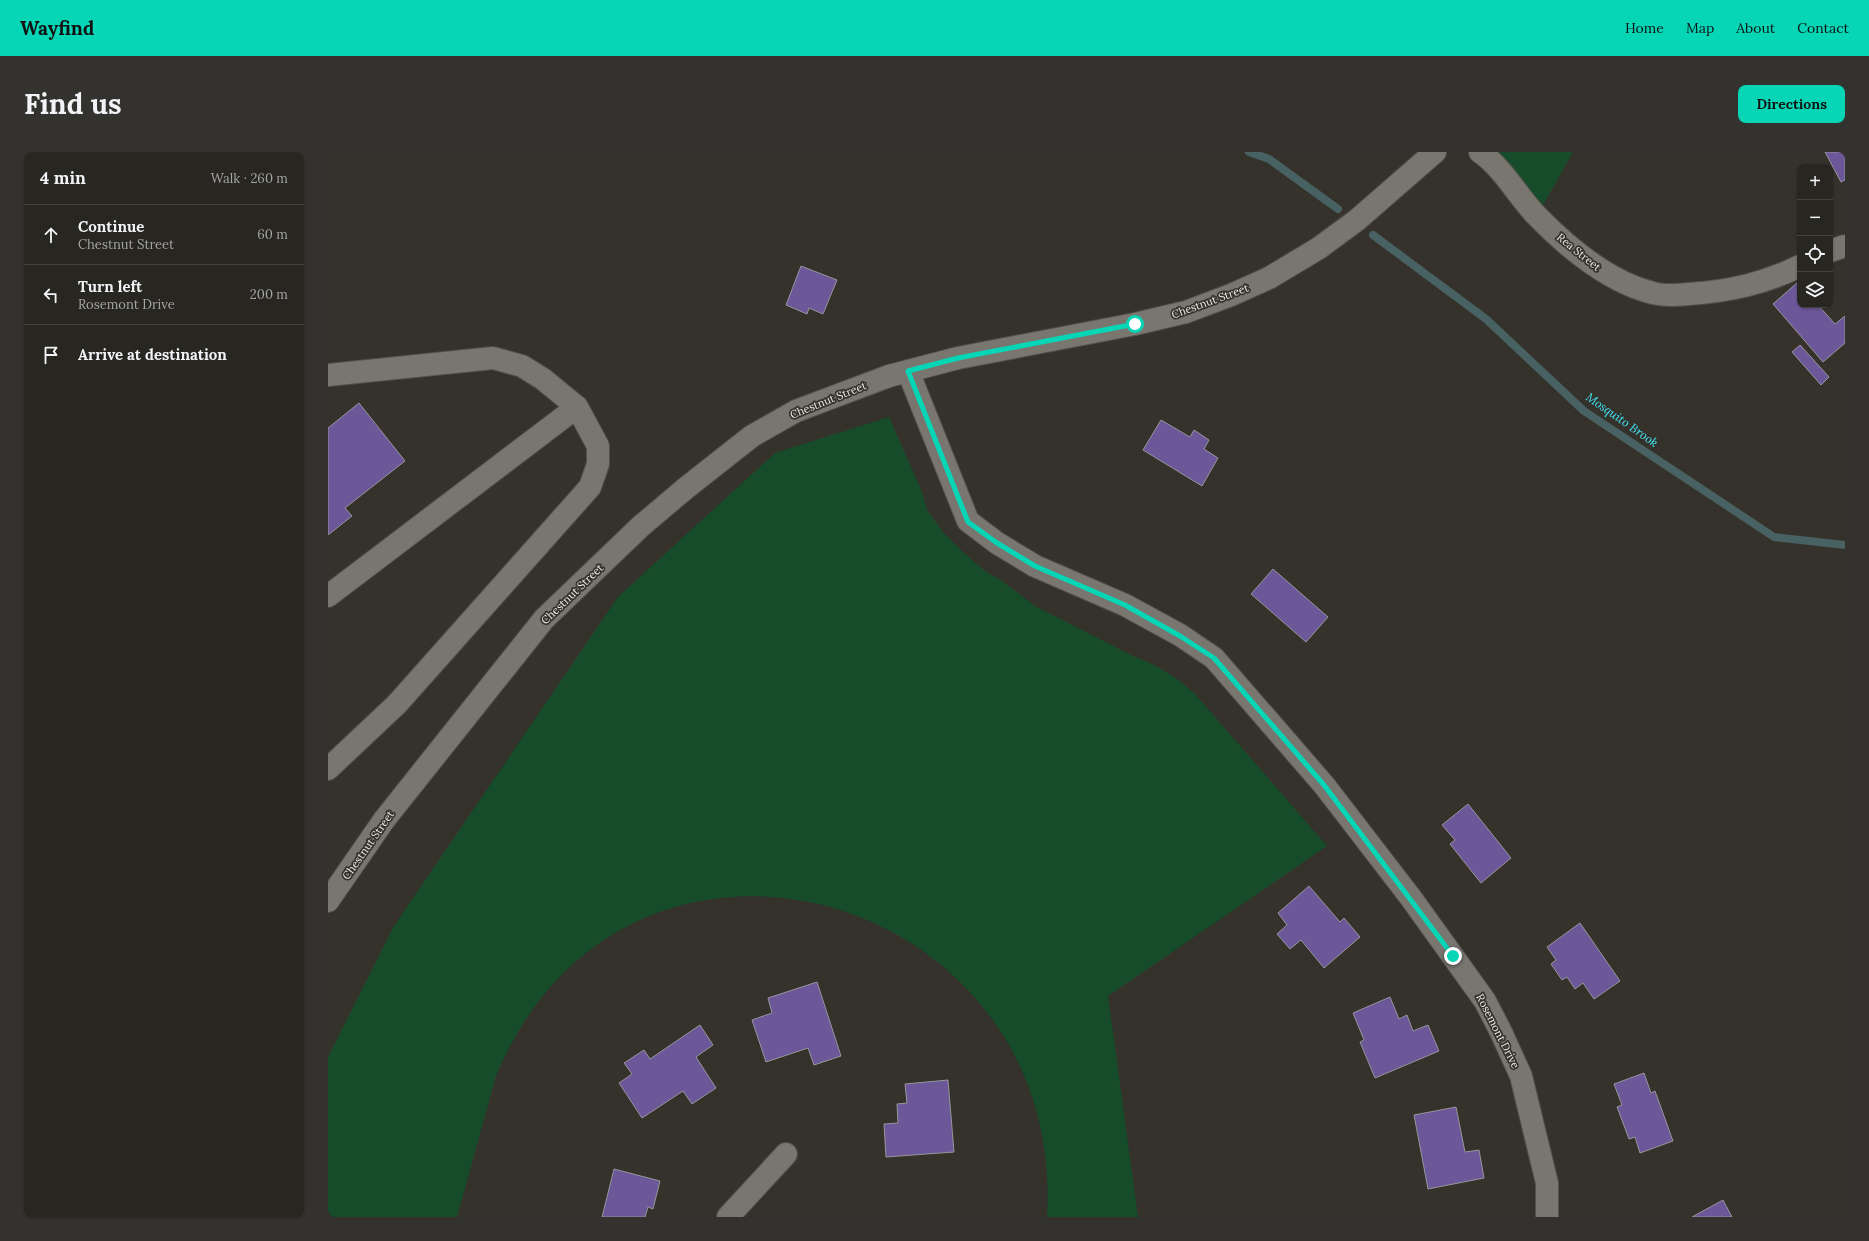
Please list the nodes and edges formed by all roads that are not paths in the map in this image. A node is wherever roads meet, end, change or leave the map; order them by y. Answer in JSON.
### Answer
{"nodes":[{"id":1,"x":1436,"y":152,"type":"edge"},
{"id":2,"x":1480,"y":152,"type":"edge"},
{"id":3,"x":1845,"y":246,"type":"edge"},
{"id":4,"x":1833,"y":250,"type":"edge"},
{"id":5,"x":1797,"y":267,"type":"edge"},
{"id":6,"x":908,"y":371,"type":"junction"},
{"id":7,"x":328,"y":376,"type":"edge"},
{"id":8,"x":577,"y":407,"type":"junction"},
{"id":9,"x":328,"y":596,"type":"edge"},
{"id":10,"x":328,"y":769,"type":"edge"},
{"id":11,"x":328,"y":901,"type":"edge"},
{"id":12,"x":786,"y":1154,"type":"dead end"},
{"id":13,"x":728,"y":1217,"type":"edge"},
{"id":14,"x":1547,"y":1217,"type":"edge"}],
"edges":[{"from":1,"to":6,"type":"street","name":"Chestnut Street"},
{"from":2,"to":5,"type":"street","name":"Rea Street"},
{"from":3,"to":4,"type":"street"},
{"from":6,"to":11,"type":"street","name":"Chestnut Street"},
{"from":6,"to":14,"type":"street","name":"Rosemont Drive"},
{"from":7,"to":8,"type":"street"},
{"from":8,"to":9,"type":"street"},
{"from":8,"to":10,"type":"street"},
{"from":12,"to":13,"type":"street"}]}
